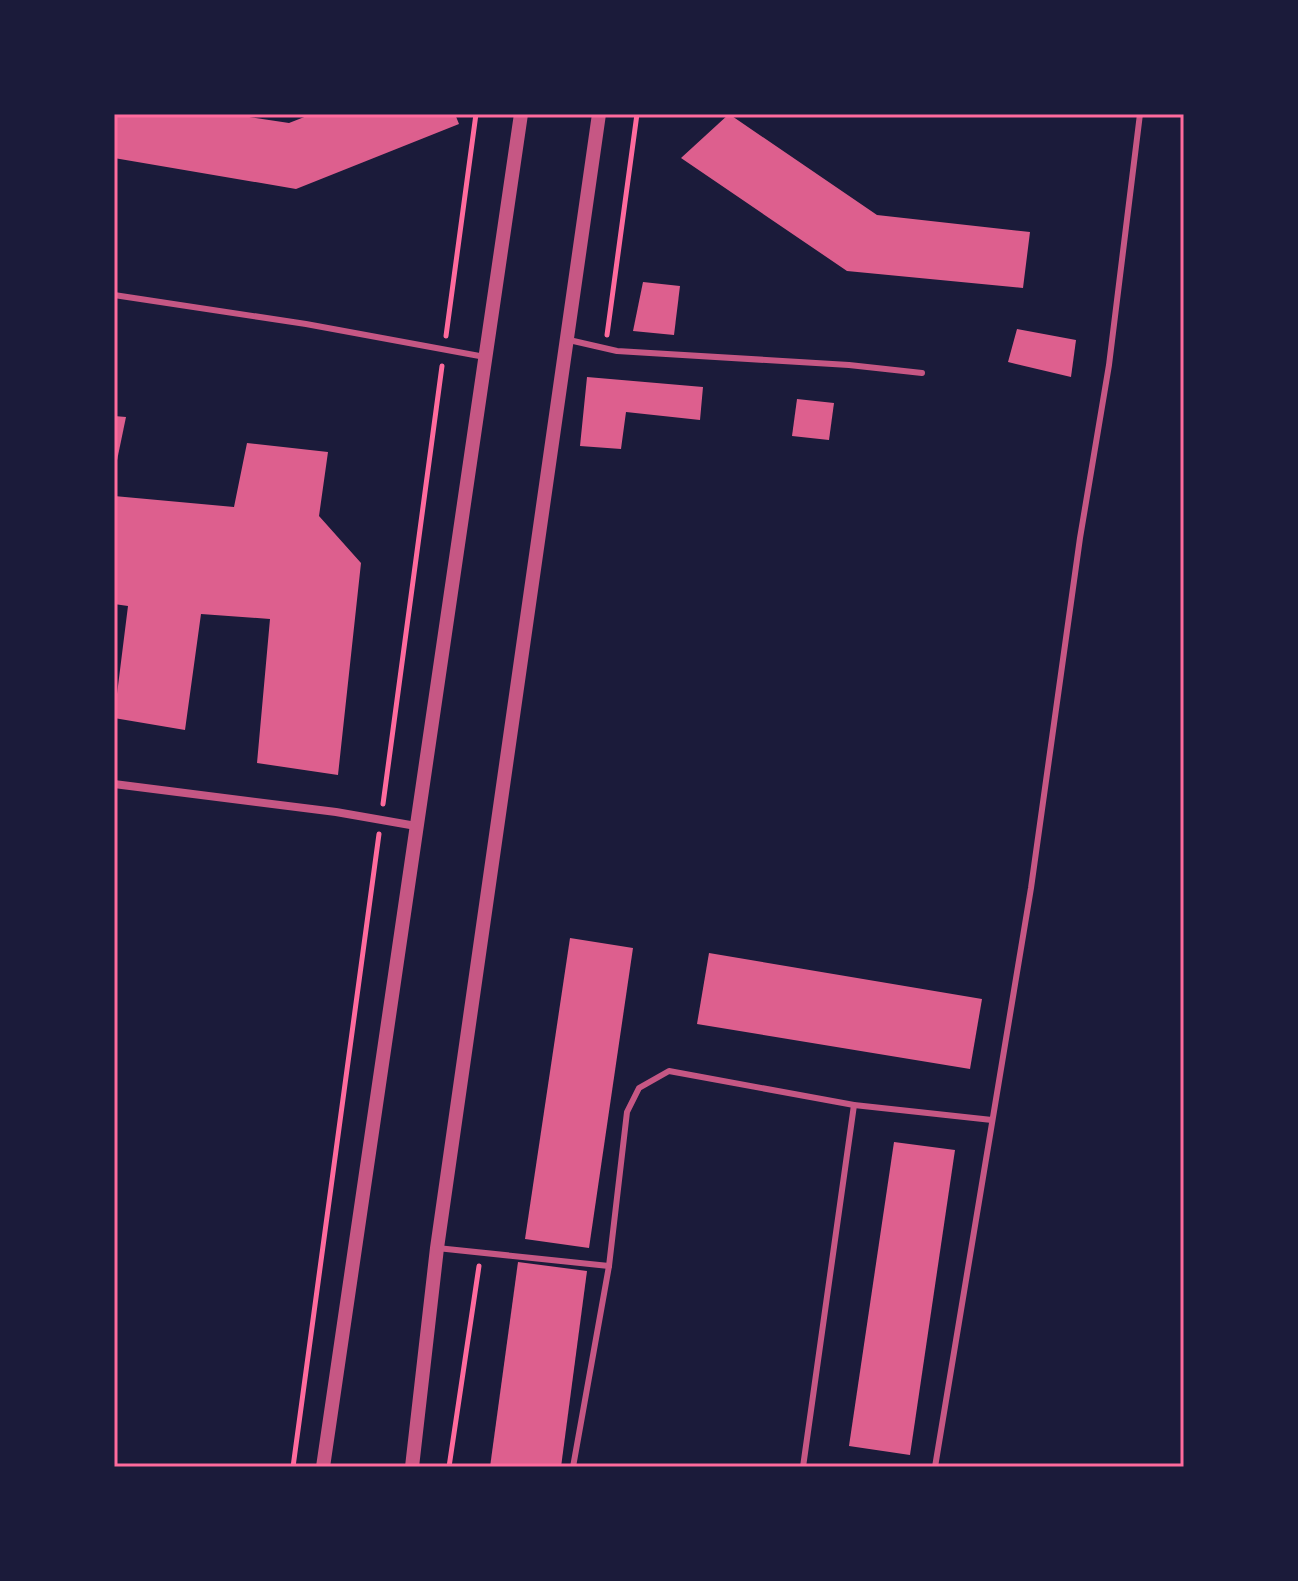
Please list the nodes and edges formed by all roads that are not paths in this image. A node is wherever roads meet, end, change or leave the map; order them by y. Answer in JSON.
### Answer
{"nodes":[{"id":1,"x":521,"y":114,"type":"edge"},
{"id":2,"x":599,"y":114,"type":"edge"},
{"id":3,"x":1140,"y":114,"type":"edge"},
{"id":4,"x":114,"y":295,"type":"edge"},
{"id":5,"x":566,"y":339,"type":"junction"},
{"id":6,"x":487,"y":357,"type":"junction"},
{"id":7,"x":922,"y":373,"type":"dead end"},
{"id":8,"x":114,"y":784,"type":"edge"},
{"id":9,"x":416,"y":826,"type":"junction"},
{"id":10,"x":854,"y":1105,"type":"junction"},
{"id":11,"x":992,"y":1120,"type":"junction"},
{"id":12,"x":437,"y":1248,"type":"junction"},
{"id":13,"x":609,"y":1266,"type":"junction"},
{"id":14,"x":323,"y":1467,"type":"edge"},
{"id":15,"x":412,"y":1467,"type":"edge"},
{"id":16,"x":573,"y":1467,"type":"edge"},
{"id":17,"x":803,"y":1467,"type":"edge"},
{"id":18,"x":935,"y":1467,"type":"edge"}],
"edges":[{"from":1,"to":6,"type":"street"},
{"from":2,"to":5,"type":"street"},
{"from":3,"to":11,"type":"lane"},
{"from":4,"to":6,"type":"lane"},
{"from":5,"to":7,"type":"lane"},
{"from":5,"to":12,"type":"street"},
{"from":6,"to":9,"type":"street"},
{"from":8,"to":9,"type":"street"},
{"from":9,"to":14,"type":"street"},
{"from":10,"to":11,"type":"lane"},
{"from":10,"to":13,"type":"lane"},
{"from":10,"to":17,"type":"lane"},
{"from":11,"to":18,"type":"lane"},
{"from":12,"to":13,"type":"lane"},
{"from":12,"to":15,"type":"street"},
{"from":13,"to":16,"type":"lane"}]}
